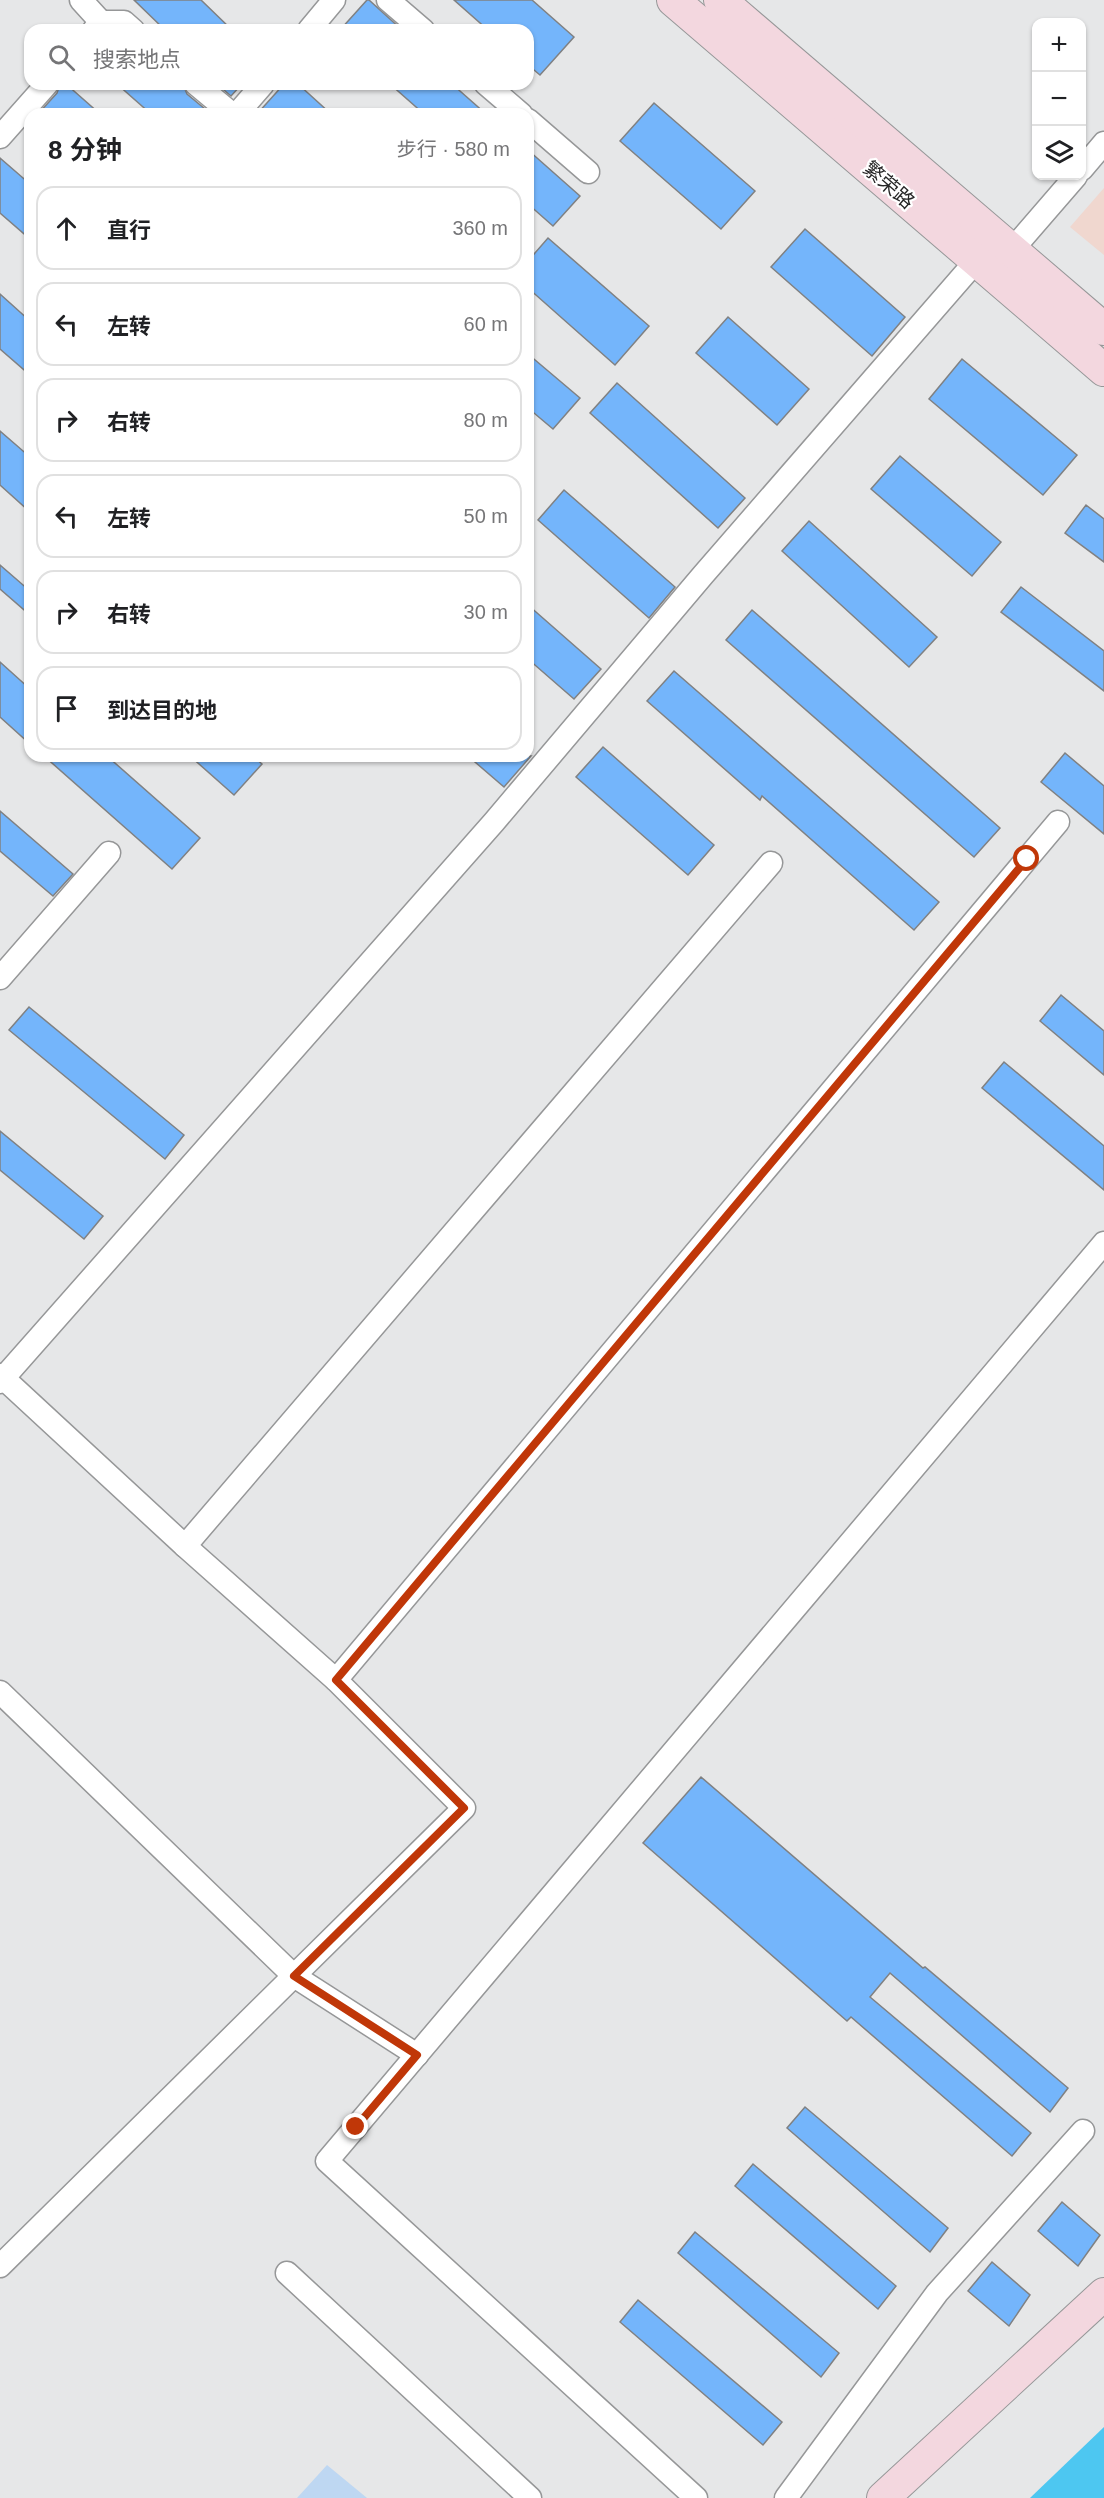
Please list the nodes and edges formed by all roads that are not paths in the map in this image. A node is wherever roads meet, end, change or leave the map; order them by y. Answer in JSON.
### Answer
{"nodes":[{"id":1,"x":81,"y":0,"type":"edge"},
{"id":2,"x":334,"y":0,"type":"edge"},
{"id":3,"x":388,"y":0,"type":"edge"},
{"id":4,"x":673,"y":0,"type":"edge"},
{"id":5,"x":720,"y":0,"type":"edge"},
{"id":6,"x":97,"y":24,"type":"edge"},
{"id":7,"x":111,"y":24,"type":"edge"},
{"id":8,"x":126,"y":24,"type":"edge"},
{"id":9,"x":314,"y":24,"type":"edge"},
{"id":10,"x":416,"y":24,"type":"edge"},
{"id":11,"x":42,"y":90,"type":"edge"},
{"id":12,"x":203,"y":90,"type":"edge"},
{"id":13,"x":258,"y":90,"type":"edge"},
{"id":14,"x":493,"y":90,"type":"edge"},
{"id":15,"x":26,"y":108,"type":"edge"},
{"id":16,"x":225,"y":108,"type":"edge"},
{"id":17,"x":242,"y":108,"type":"edge"},
{"id":18,"x":514,"y":108,"type":"edge"},
{"id":19,"x":24,"y":110,"type":"edge"},
{"id":20,"x":534,"y":125,"type":"edge"},
{"id":21,"x":0,"y":137,"type":"edge"},
{"id":22,"x":1104,"y":143,"type":"edge"},
{"id":23,"x":1086,"y":164,"type":"edge"},
{"id":24,"x":588,"y":172,"type":"dead end"},
{"id":25,"x":1073,"y":180,"type":"edge"},
{"id":26,"x":1012,"y":250,"type":"junction"},
{"id":27,"x":976,"y":261,"type":"junction"},
{"id":28,"x":1104,"y":329,"type":"edge"},
{"id":29,"x":1104,"y":370,"type":"edge"},
{"id":30,"x":1058,"y":822,"type":"dead end"},
{"id":31,"x":109,"y":853,"type":"dead end"},
{"id":32,"x":771,"y":863,"type":"dead end"},
{"id":33,"x":0,"y":978,"type":"edge"},
{"id":34,"x":1104,"y":1243,"type":"edge"},
{"id":35,"x":1,"y":1378,"type":"edge"},
{"id":36,"x":185,"y":1546,"type":"junction"},
{"id":37,"x":336,"y":1680,"type":"junction"},
{"id":38,"x":0,"y":1692,"type":"edge"},
{"id":39,"x":294,"y":1976,"type":"junction"},
{"id":40,"x":417,"y":2055,"type":"junction"},
{"id":41,"x":1083,"y":2131,"type":"dead end"},
{"id":42,"x":0,"y":2266,"type":"edge"},
{"id":43,"x":287,"y":2273,"type":"dead end"},
{"id":44,"x":1104,"y":2294,"type":"edge"},
{"id":45,"x":530,"y":2498,"type":"edge"},
{"id":46,"x":696,"y":2498,"type":"edge"},
{"id":47,"x":786,"y":2498,"type":"edge"},
{"id":48,"x":883,"y":2498,"type":"edge"}],
"edges":[{"from":1,"to":6,"type":"street"},
{"from":2,"to":9,"type":"street"},
{"from":3,"to":10,"type":"street"},
{"from":4,"to":27,"type":"main road","name":"繁荣路"},
{"from":5,"to":26,"type":"main road","name":"繁荣路"},
{"from":7,"to":8,"type":"street"},
{"from":11,"to":15,"type":"street"},
{"from":12,"to":16,"type":"street"},
{"from":13,"to":17,"type":"street"},
{"from":14,"to":18,"type":"street"},
{"from":19,"to":21,"type":"street"},
{"from":20,"to":24,"type":"street"},
{"from":22,"to":23,"type":"street"},
{"from":25,"to":26,"type":"street"},
{"from":26,"to":28,"type":"main road","name":"繁荣路"},
{"from":27,"to":29,"type":"main road","name":"繁荣路"},
{"from":27,"to":35,"type":"street"},
{"from":30,"to":37,"type":"street"},
{"from":31,"to":33,"type":"street"},
{"from":32,"to":36,"type":"street"},
{"from":34,"to":40,"type":"street"},
{"from":35,"to":36,"type":"street"},
{"from":36,"to":37,"type":"street"},
{"from":37,"to":39,"type":"street"},
{"from":38,"to":39,"type":"street"},
{"from":39,"to":40,"type":"street"},
{"from":39,"to":42,"type":"street"},
{"from":40,"to":46,"type":"street"},
{"from":41,"to":47,"type":"street"},
{"from":43,"to":45,"type":"street"},
{"from":44,"to":48,"type":"main road"}]}
